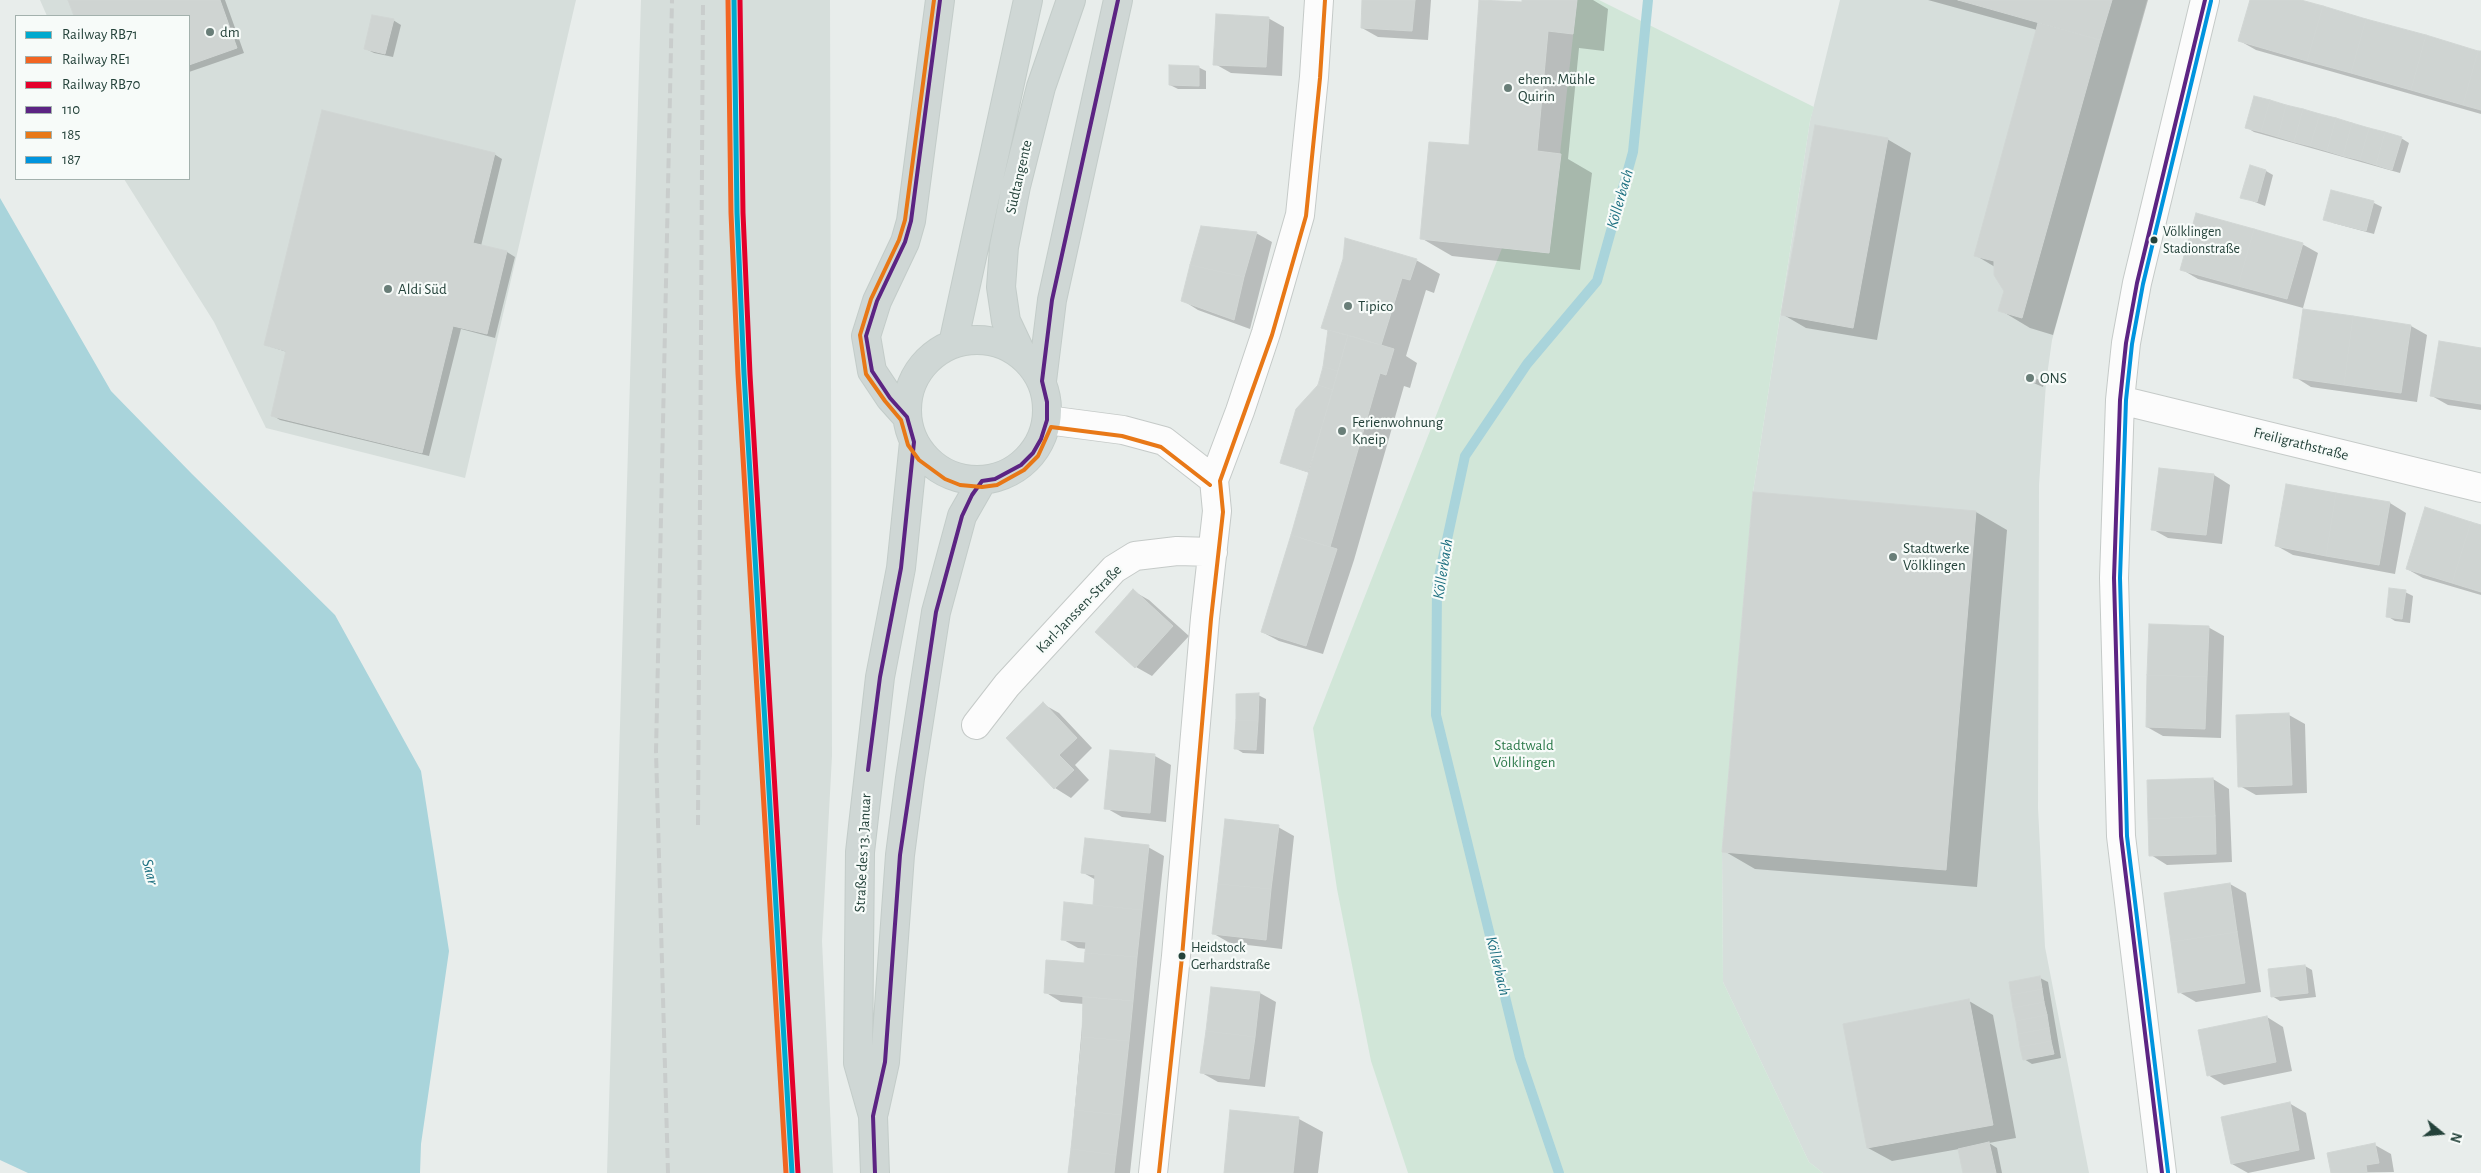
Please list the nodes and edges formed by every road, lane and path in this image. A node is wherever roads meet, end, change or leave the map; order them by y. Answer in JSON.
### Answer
{"nodes":[{"id":1,"x":940,"y":0,"type":"edge"},
{"id":2,"x":1028,"y":0,"type":"edge"},
{"id":3,"x":1071,"y":0,"type":"edge"},
{"id":4,"x":1118,"y":0,"type":"edge"},
{"id":5,"x":1319,"y":0,"type":"edge"},
{"id":6,"x":2205,"y":0,"type":"edge"},
{"id":7,"x":953,"y":344,"type":"junction"},
{"id":8,"x":1022,"y":355,"type":"junction"},
{"id":9,"x":1042,"y":381,"type":"junction"},
{"id":10,"x":2120,"y":400,"type":"junction"},
{"id":11,"x":1047,"y":420,"type":"junction"},
{"id":12,"x":910,"y":430,"type":"junction"},
{"id":13,"x":1214,"y":480,"type":"junction"},
{"id":14,"x":982,"y":481,"type":"junction"},
{"id":15,"x":2481,"y":488,"type":"edge"},
{"id":16,"x":1213,"y":552,"type":"junction"},
{"id":17,"x":976,"y":725,"type":"dead end"},
{"id":18,"x":873,"y":1116,"type":"junction"},
{"id":19,"x":875,"y":1173,"type":"edge"},
{"id":20,"x":1153,"y":1173,"type":"edge"},
{"id":21,"x":2162,"y":1173,"type":"edge"}],
"edges":[{"from":1,"to":12,"type":"main road"},
{"from":2,"to":7,"type":"main road","name":"Südtangente"},
{"from":3,"to":8,"type":"main road","name":"Südtangente"},
{"from":4,"to":9,"type":"main road"},
{"from":5,"to":13,"type":"street"},
{"from":6,"to":10,"type":"street"},
{"from":7,"to":8,"type":"main road"},
{"from":7,"to":12,"type":"main road"},
{"from":8,"to":9,"type":"main road"},
{"from":9,"to":11,"type":"main road"},
{"from":10,"to":15,"type":"street","name":"Freiligrathstraße"},
{"from":10,"to":21,"type":"street"},
{"from":11,"to":13,"type":"street"},
{"from":11,"to":14,"type":"main road"},
{"from":12,"to":14,"type":"main road"},
{"from":12,"to":18,"type":"main road","name":"Straße des 13. Januar"},
{"from":13,"to":16,"type":"street"},
{"from":14,"to":18,"type":"main road","name":"Straße des 13. Januar"},
{"from":16,"to":17,"type":"street","name":"Karl-Janssen-Straße"},
{"from":16,"to":20,"type":"street"},
{"from":18,"to":19,"type":"main road","name":"Straße des 13. Januar"}]}
